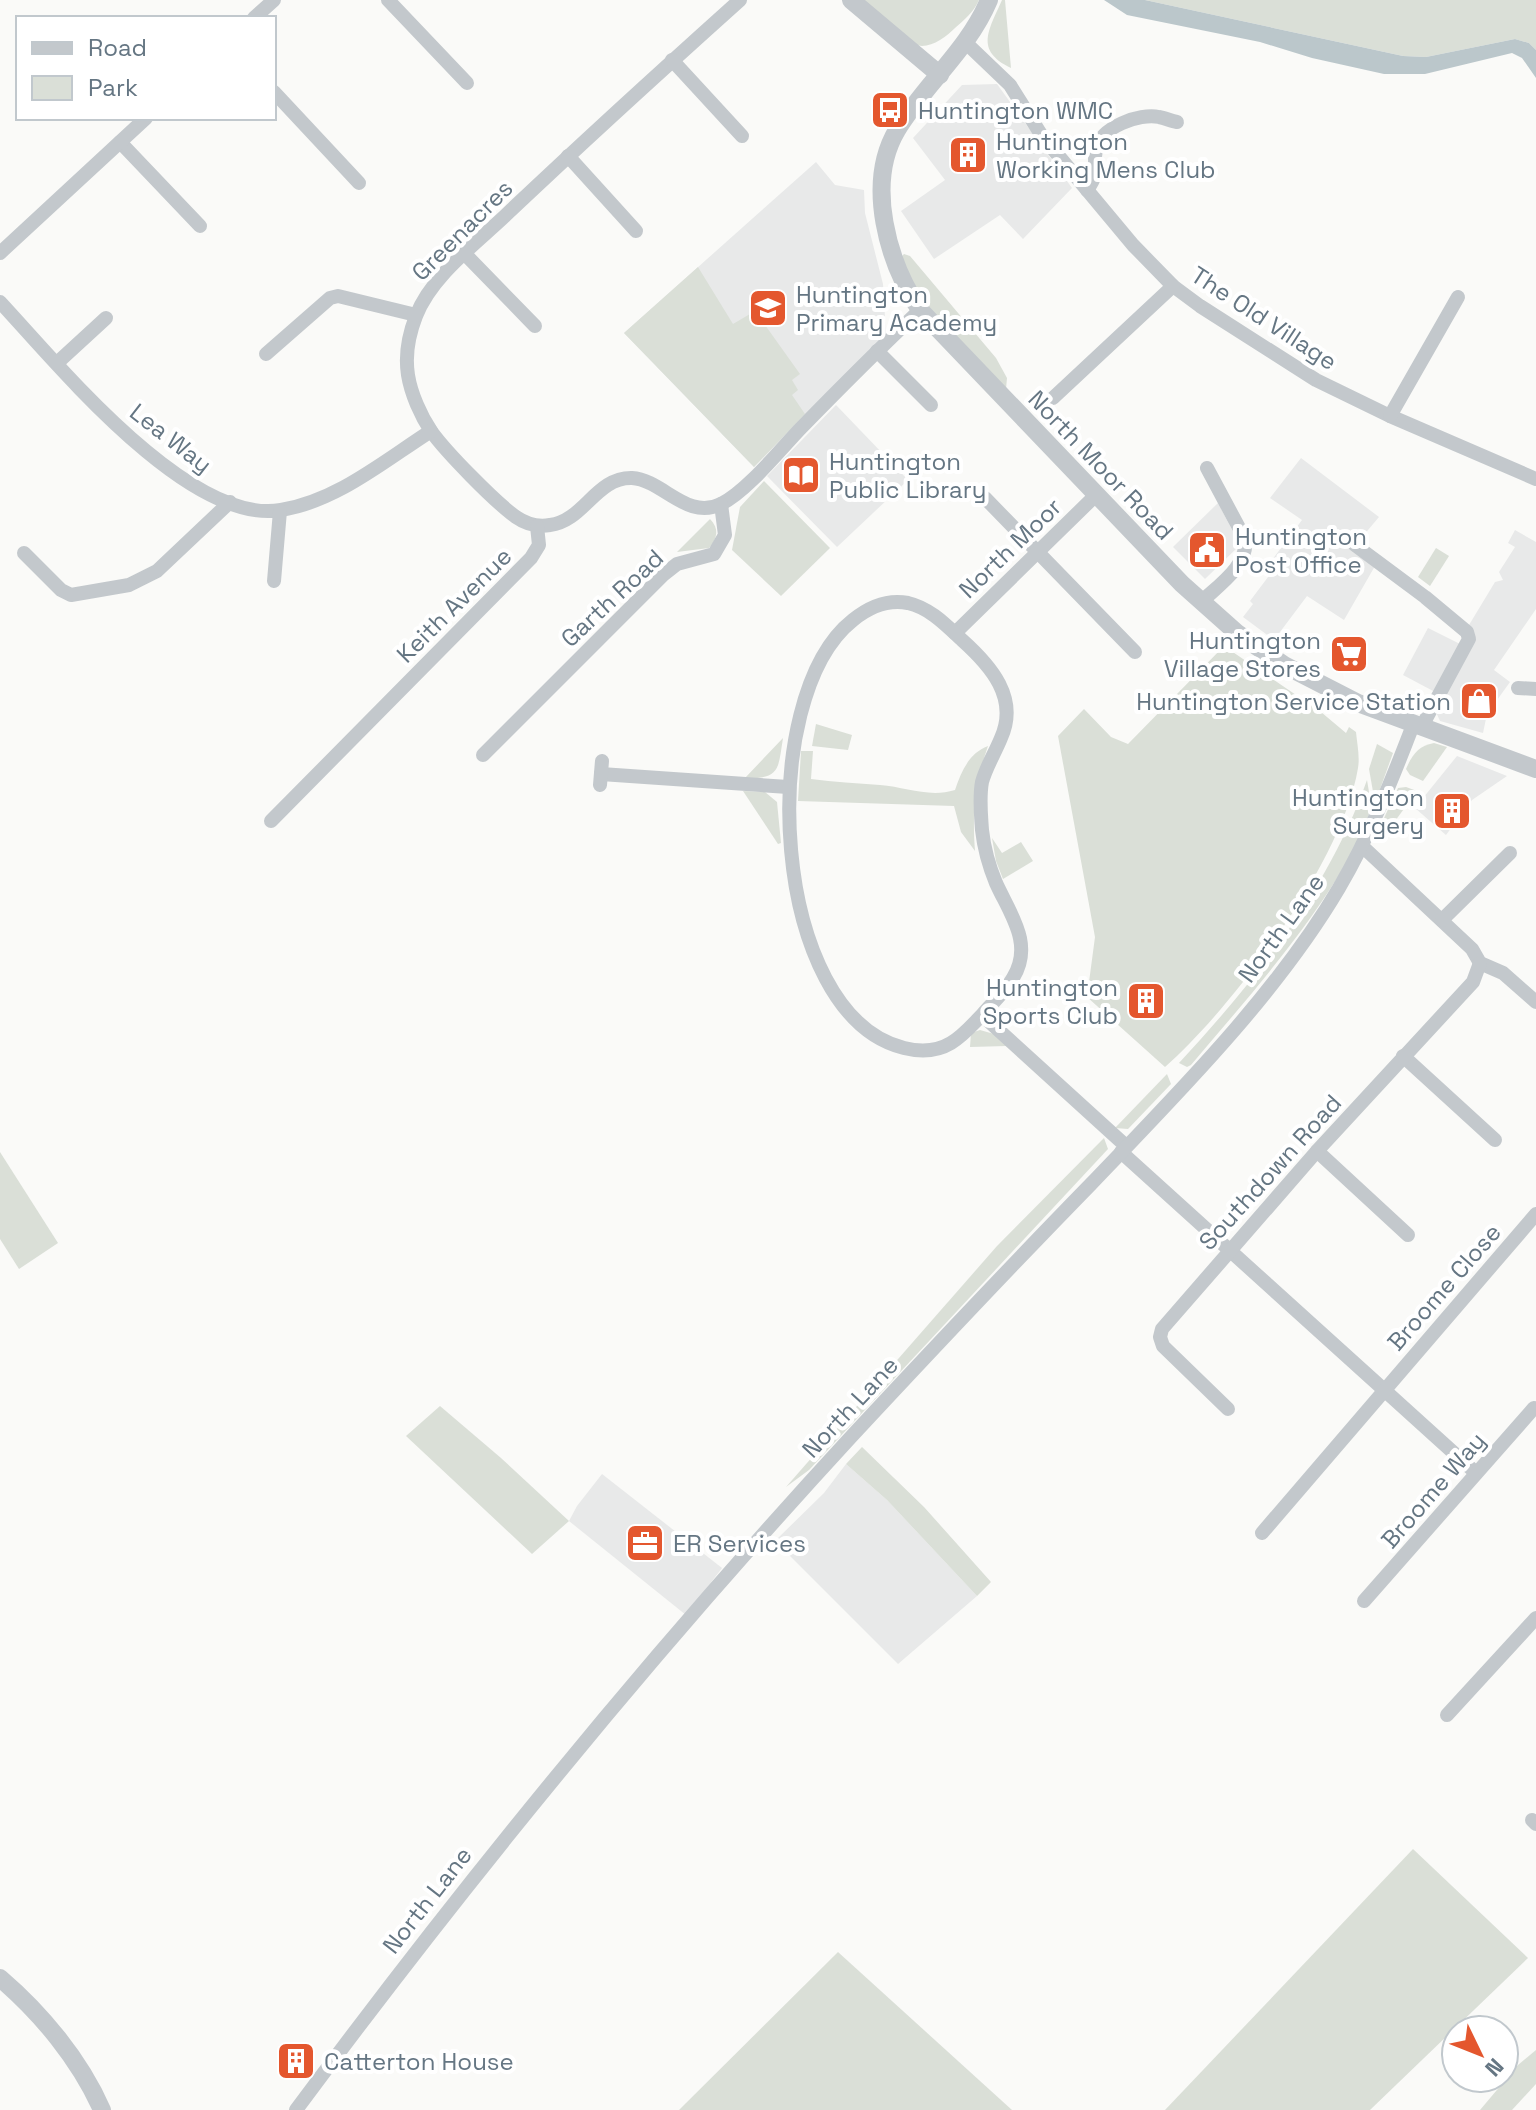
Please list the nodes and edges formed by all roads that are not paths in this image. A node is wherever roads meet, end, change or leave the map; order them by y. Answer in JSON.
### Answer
{"nodes":[{"id":1,"x":274,"y":0,"type":"edge"},
{"id":2,"x":388,"y":0,"type":"edge"},
{"id":3,"x":740,"y":0,"type":"edge"},
{"id":4,"x":851,"y":0,"type":"edge"},
{"id":5,"x":989,"y":0,"type":"edge"},
{"id":6,"x":256,"y":16,"type":"edge"},
{"id":7,"x":965,"y":42,"type":"junction"},
{"id":8,"x":672,"y":60,"type":"junction"},
{"id":9,"x":940,"y":75,"type":"junction"},
{"id":10,"x":467,"y":83,"type":"dead end"},
{"id":11,"x":276,"y":94,"type":"edge"},
{"id":12,"x":144,"y":120,"type":"edge"},
{"id":13,"x":1177,"y":122,"type":"dead end"},
{"id":14,"x":742,"y":136,"type":"dead end"},
{"id":15,"x":120,"y":142,"type":"junction"},
{"id":16,"x":568,"y":156,"type":"junction"},
{"id":17,"x":359,"y":183,"type":"dead end"},
{"id":18,"x":1087,"y":190,"type":"junction"},
{"id":19,"x":200,"y":226,"type":"dead end"},
{"id":20,"x":636,"y":231,"type":"dead end"},
{"id":21,"x":0,"y":253,"type":"edge"},
{"id":22,"x":465,"y":254,"type":"junction"},
{"id":23,"x":1173,"y":286,"type":"junction"},
{"id":24,"x":1458,"y":297,"type":"dead end"},
{"id":25,"x":0,"y":302,"type":"edge"},
{"id":26,"x":920,"y":310,"type":"junction"},
{"id":27,"x":416,"y":315,"type":"junction"},
{"id":28,"x":106,"y":318,"type":"dead end"},
{"id":29,"x":535,"y":326,"type":"dead end"},
{"id":30,"x":877,"y":351,"type":"junction"},
{"id":31,"x":266,"y":354,"type":"dead end"},
{"id":32,"x":57,"y":363,"type":"junction"},
{"id":33,"x":1053,"y":398,"type":"dead end"},
{"id":34,"x":931,"y":405,"type":"dead end"},
{"id":35,"x":1390,"y":416,"type":"junction"},
{"id":36,"x":431,"y":431,"type":"junction"},
{"id":37,"x":1207,"y":468,"type":"dead end"},
{"id":38,"x":1536,"y":479,"type":"edge"},
{"id":39,"x":1096,"y":495,"type":"junction"},
{"id":40,"x":985,"y":498,"type":"dead end"},
{"id":41,"x":230,"y":502,"type":"junction"},
{"id":42,"x":721,"y":504,"type":"junction"},
{"id":43,"x":280,"y":511,"type":"junction"},
{"id":44,"x":537,"y":526,"type":"junction"},
{"id":45,"x":1355,"y":545,"type":"dead end"},
{"id":46,"x":24,"y":553,"type":"dead end"},
{"id":47,"x":1037,"y":553,"type":"junction"},
{"id":48,"x":274,"y":581,"type":"dead end"},
{"id":49,"x":1201,"y":602,"type":"junction"},
{"id":50,"x":955,"y":633,"type":"junction"},
{"id":51,"x":1135,"y":652,"type":"dead end"},
{"id":52,"x":1518,"y":688,"type":"dead end"},
{"id":53,"x":1536,"y":689,"type":"edge"},
{"id":54,"x":1417,"y":726,"type":"junction"},
{"id":55,"x":483,"y":755,"type":"dead end"},
{"id":56,"x":1536,"y":769,"type":"edge"},
{"id":57,"x":601,"y":774,"type":"dead end"},
{"id":58,"x":788,"y":787,"type":"junction"},
{"id":59,"x":271,"y":821,"type":"dead end"},
{"id":60,"x":1362,"y":846,"type":"junction"},
{"id":61,"x":1510,"y":853,"type":"dead end"},
{"id":62,"x":1442,"y":920,"type":"junction"},
{"id":63,"x":1480,"y":963,"type":"junction"},
{"id":64,"x":1536,"y":1002,"type":"edge"},
{"id":65,"x":982,"y":1015,"type":"junction"},
{"id":66,"x":1403,"y":1056,"type":"junction"},
{"id":67,"x":1495,"y":1140,"type":"dead end"},
{"id":68,"x":1124,"y":1149,"type":"junction"},
{"id":69,"x":1317,"y":1151,"type":"junction"},
{"id":70,"x":1536,"y":1214,"type":"edge"},
{"id":71,"x":1408,"y":1235,"type":"dead end"},
{"id":72,"x":1230,"y":1250,"type":"junction"},
{"id":73,"x":1384,"y":1389,"type":"junction"},
{"id":74,"x":1533,"y":1406,"type":"edge"},
{"id":75,"x":1228,"y":1409,"type":"dead end"},
{"id":76,"x":1476,"y":1473,"type":"junction"},
{"id":77,"x":1262,"y":1533,"type":"dead end"},
{"id":78,"x":1364,"y":1601,"type":"dead end"},
{"id":79,"x":1536,"y":1618,"type":"edge"},
{"id":80,"x":1447,"y":1715,"type":"dead end"},
{"id":81,"x":0,"y":1978,"type":"edge"},
{"id":82,"x":102,"y":2110,"type":"edge"},
{"id":83,"x":296,"y":2110,"type":"edge"}],
"edges":[{"from":1,"to":6,"type":"street"},
{"from":2,"to":10,"type":"street"},
{"from":3,"to":8,"type":"street","name":"Greenacres"},
{"from":4,"to":9,"type":"street"},
{"from":5,"to":7,"type":"street","name":"North Moor Road"},
{"from":7,"to":9,"type":"street","name":"North Moor Road"},
{"from":7,"to":18,"type":"street","name":"The Old Village"},
{"from":8,"to":14,"type":"street"},
{"from":8,"to":16,"type":"street","name":"Greenacres"},
{"from":9,"to":26,"type":"street","name":"North Moor Road"},
{"from":11,"to":17,"type":"street"},
{"from":12,"to":15,"type":"street"},
{"from":13,"to":18,"type":"street"},
{"from":15,"to":19,"type":"street"},
{"from":15,"to":21,"type":"street"},
{"from":16,"to":20,"type":"street"},
{"from":16,"to":22,"type":"street","name":"Greenacres"},
{"from":18,"to":23,"type":"street","name":"The Old Village"},
{"from":22,"to":27,"type":"street","name":"Greenacres"},
{"from":22,"to":29,"type":"street"},
{"from":23,"to":33,"type":"street"},
{"from":23,"to":35,"type":"street","name":"The Old Village"},
{"from":24,"to":35,"type":"street"},
{"from":25,"to":32,"type":"street","name":"Lea Way"},
{"from":26,"to":30,"type":"street"},
{"from":26,"to":39,"type":"street","name":"North Moor Road"},
{"from":27,"to":31,"type":"street"},
{"from":27,"to":36,"type":"street","name":"Greenacres"},
{"from":28,"to":32,"type":"street"},
{"from":30,"to":34,"type":"street"},
{"from":30,"to":42,"type":"street"},
{"from":32,"to":41,"type":"street","name":"Lea Way"},
{"from":35,"to":38,"type":"street","name":"The Old Village"},
{"from":36,"to":43,"type":"street","name":"Lea Way"},
{"from":36,"to":44,"type":"street","name":"Greenacres"},
{"from":37,"to":49,"type":"street"},
{"from":39,"to":47,"type":"street","name":"North Moor"},
{"from":39,"to":49,"type":"street","name":"North Moor Road"},
{"from":40,"to":47,"type":"street"},
{"from":41,"to":43,"type":"street","name":"Lea Way"},
{"from":41,"to":46,"type":"street"},
{"from":42,"to":44,"type":"street"},
{"from":42,"to":55,"type":"street","name":"Garth Road"},
{"from":43,"to":48,"type":"street"},
{"from":44,"to":59,"type":"street","name":"Keith Avenue"},
{"from":45,"to":54,"type":"street","name":"North Lane"},
{"from":47,"to":50,"type":"street","name":"North Moor"},
{"from":47,"to":51,"type":"street"},
{"from":49,"to":54,"type":"street","name":"North Moor Road"},
{"from":50,"to":58,"type":"street","name":"North Moor"},
{"from":50,"to":65,"type":"street","name":"North Moor"},
{"from":52,"to":53,"type":"street"},
{"from":54,"to":56,"type":"street","name":"North Moor Road"},
{"from":54,"to":60,"type":"street","name":"North Lane"},
{"from":57,"to":58,"type":"street"},
{"from":58,"to":65,"type":"street","name":"North Moor"},
{"from":60,"to":62,"type":"street"},
{"from":60,"to":68,"type":"street","name":"North Lane"},
{"from":61,"to":62,"type":"street"},
{"from":62,"to":63,"type":"street"},
{"from":63,"to":64,"type":"street"},
{"from":63,"to":66,"type":"street","name":"Southdown Road"},
{"from":65,"to":68,"type":"street"},
{"from":66,"to":67,"type":"street"},
{"from":66,"to":69,"type":"street","name":"Southdown Road"},
{"from":68,"to":72,"type":"street"},
{"from":68,"to":83,"type":"street","name":"North Lane"},
{"from":69,"to":71,"type":"street"},
{"from":69,"to":72,"type":"street","name":"Southdown Road"},
{"from":70,"to":73,"type":"street","name":"Broome Close"},
{"from":72,"to":73,"type":"street"},
{"from":72,"to":75,"type":"street","name":"Southdown Road"},
{"from":73,"to":76,"type":"street"},
{"from":73,"to":77,"type":"street","name":"Broome Close"},
{"from":74,"to":76,"type":"street","name":"Broome Way"},
{"from":76,"to":78,"type":"street","name":"Broome Way"},
{"from":79,"to":80,"type":"street"},
{"from":81,"to":82,"type":"street"}]}
